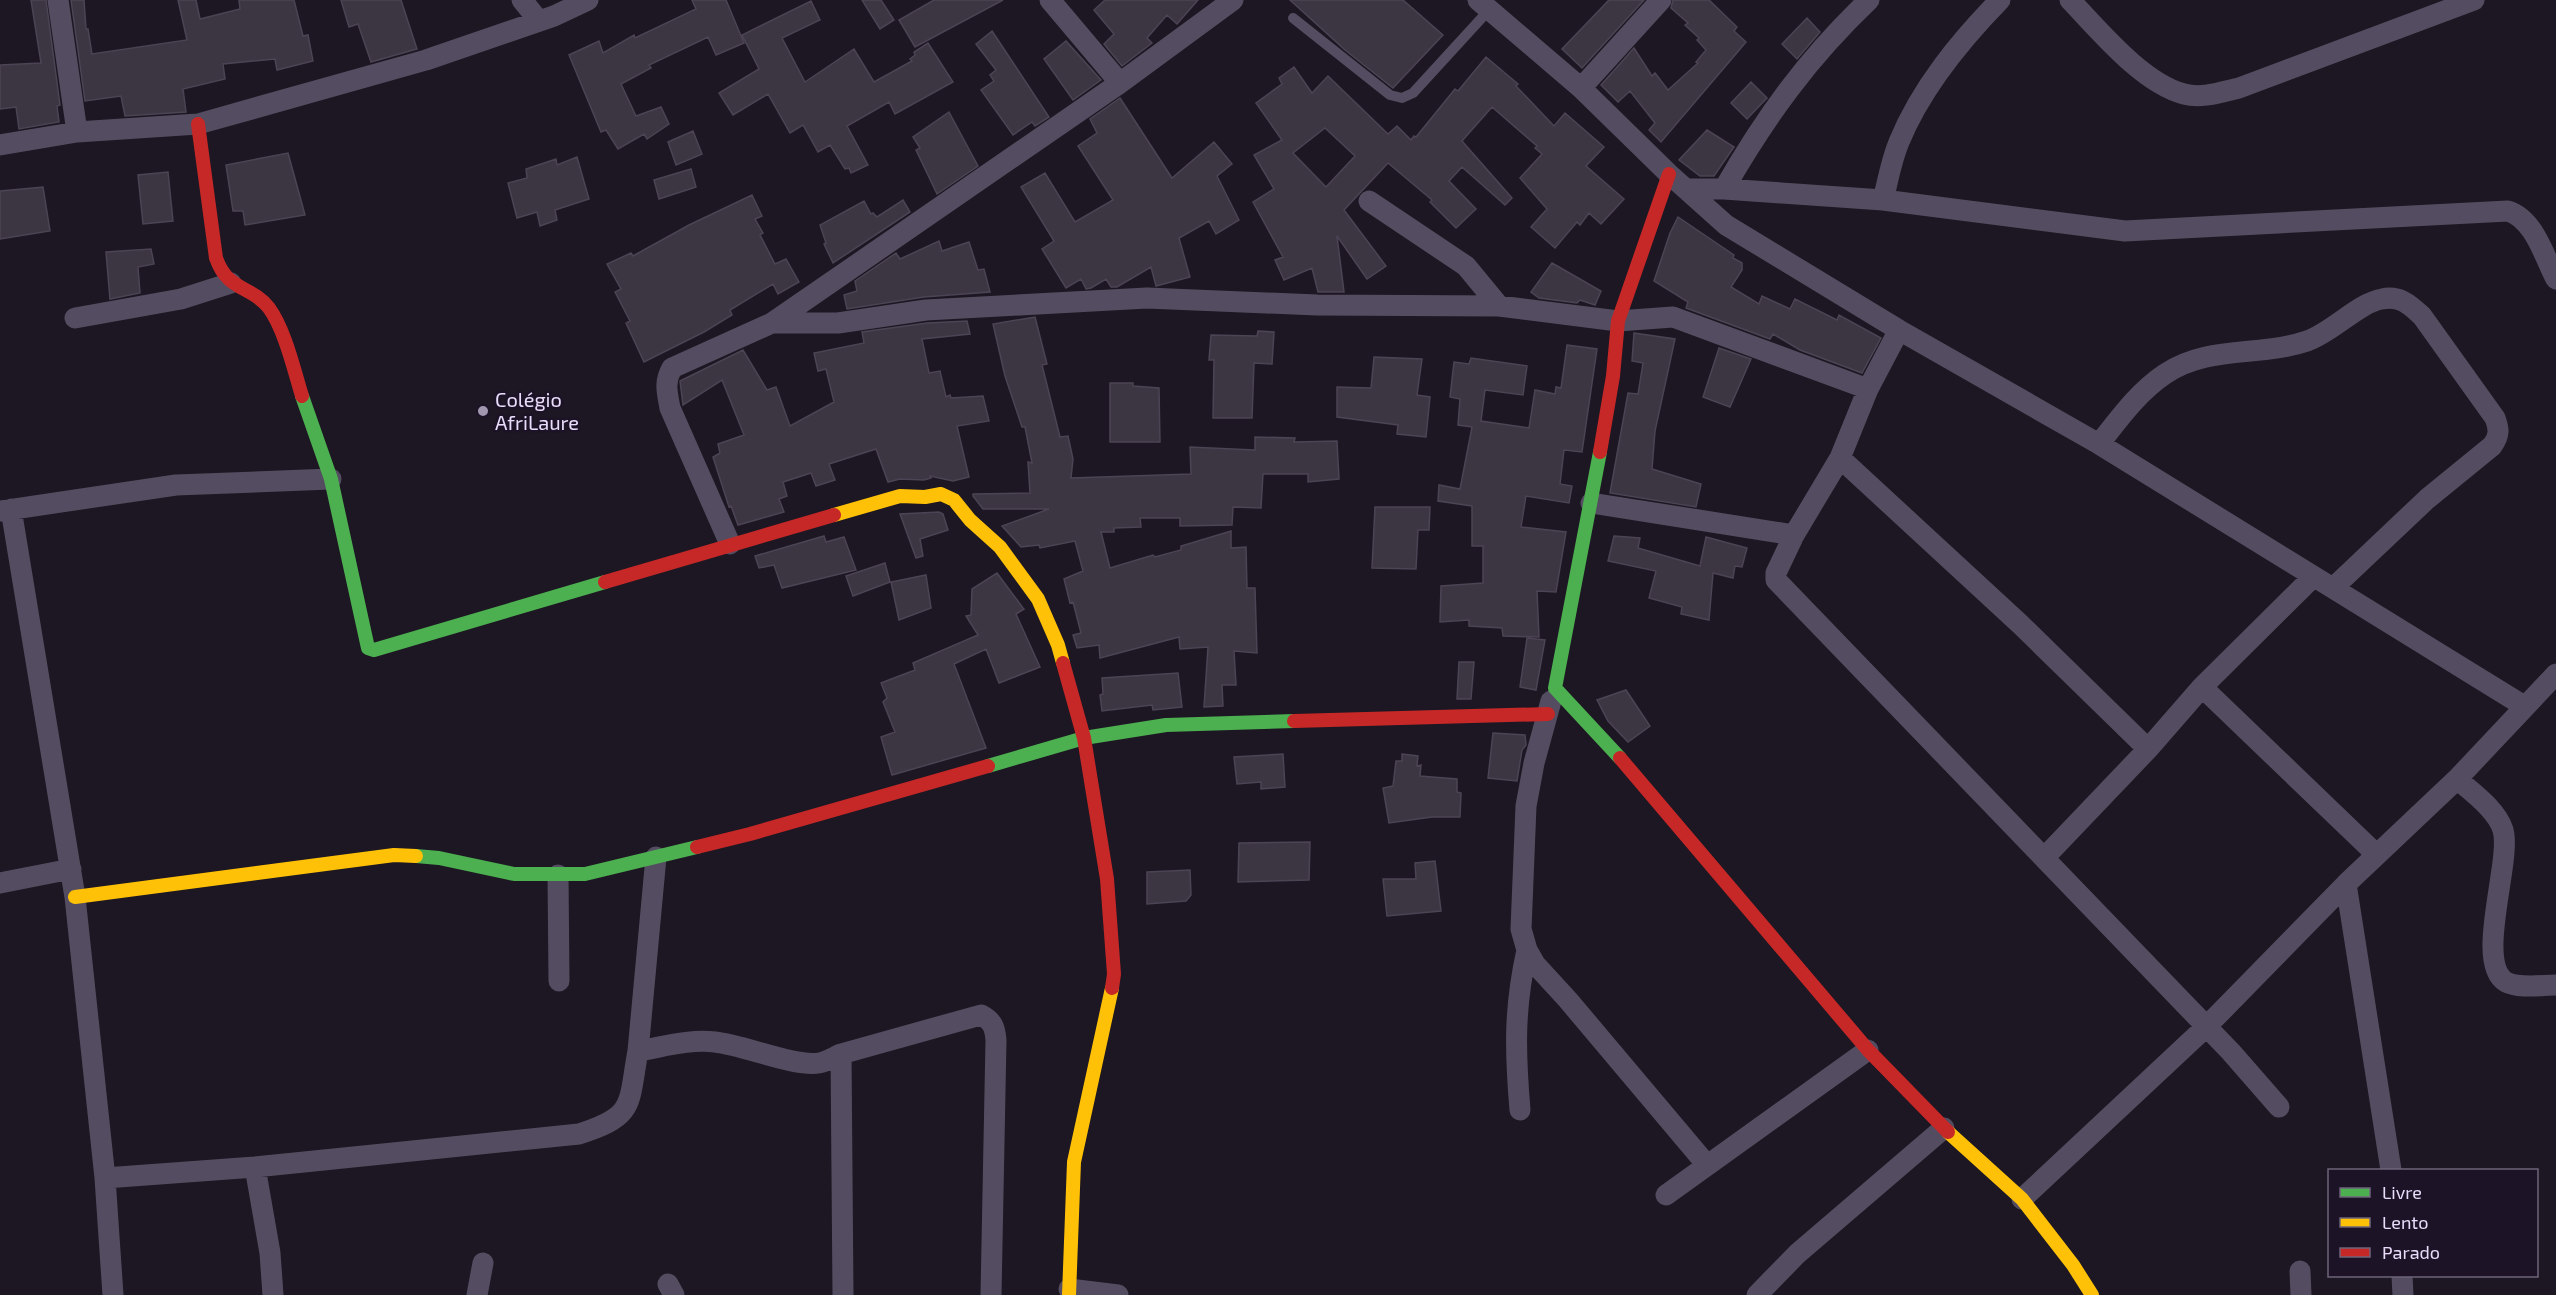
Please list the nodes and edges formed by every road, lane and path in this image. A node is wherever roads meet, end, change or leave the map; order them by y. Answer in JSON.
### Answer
{"nodes":[{"id":1,"x":58,"y":0,"type":"edge"},
{"id":2,"x":522,"y":0,"type":"edge"},
{"id":3,"x":588,"y":0,"type":"edge"},
{"id":4,"x":1050,"y":0,"type":"edge"},
{"id":5,"x":1233,"y":0,"type":"edge"},
{"id":6,"x":1661,"y":0,"type":"edge"},
{"id":7,"x":1869,"y":0,"type":"edge"},
{"id":8,"x":2000,"y":0,"type":"edge"},
{"id":9,"x":2070,"y":0,"type":"edge"},
{"id":10,"x":2474,"y":0,"type":"edge"},
{"id":11,"x":1484,"y":5,"type":"edge"},
{"id":12,"x":1293,"y":18,"type":"dead end"},
{"id":13,"x":539,"y":21,"type":"junction"},
{"id":14,"x":1120,"y":83,"type":"junction"},
{"id":15,"x":1581,"y":88,"type":"junction"},
{"id":16,"x":198,"y":124,"type":"junction"},
{"id":17,"x":77,"y":132,"type":"junction"},
{"id":18,"x":0,"y":145,"type":"edge"},
{"id":19,"x":1669,"y":174,"type":"junction"},
{"id":20,"x":1686,"y":189,"type":"junction"},
{"id":21,"x":1725,"y":189,"type":"junction"},
{"id":22,"x":1883,"y":200,"type":"junction"},
{"id":23,"x":1369,"y":201,"type":"dead end"},
{"id":24,"x":2556,"y":279,"type":"edge"},
{"id":25,"x":231,"y":283,"type":"junction"},
{"id":26,"x":1499,"y":306,"type":"junction"},
{"id":27,"x":75,"y":318,"type":"dead end"},
{"id":28,"x":1618,"y":321,"type":"junction"},
{"id":29,"x":772,"y":323,"type":"junction"},
{"id":30,"x":1899,"y":330,"type":"junction"},
{"id":31,"x":1868,"y":389,"type":"junction"},
{"id":32,"x":2099,"y":444,"type":"junction"},
{"id":33,"x":1840,"y":458,"type":"junction"},
{"id":34,"x":331,"y":479,"type":"junction"},
{"id":35,"x":1592,"y":503,"type":"junction"},
{"id":36,"x":5,"y":510,"type":"edge"},
{"id":37,"x":1794,"y":535,"type":"junction"},
{"id":38,"x":730,"y":544,"type":"junction"},
{"id":39,"x":2313,"y":577,"type":"junction"},
{"id":40,"x":2333,"y":588,"type":"junction"},
{"id":41,"x":2556,"y":674,"type":"edge"},
{"id":42,"x":2202,"y":687,"type":"junction"},
{"id":43,"x":1555,"y":688,"type":"junction"},
{"id":44,"x":2524,"y":706,"type":"junction"},
{"id":45,"x":1548,"y":714,"type":"junction"},
{"id":46,"x":1084,"y":738,"type":"junction"},
{"id":47,"x":2148,"y":749,"type":"junction"},
{"id":48,"x":2457,"y":779,"type":"junction"},
{"id":49,"x":2378,"y":855,"type":"junction"},
{"id":50,"x":656,"y":856,"type":"junction"},
{"id":51,"x":2044,"y":858,"type":"junction"},
{"id":52,"x":71,"y":869,"type":"junction"},
{"id":53,"x":558,"y":875,"type":"junction"},
{"id":54,"x":0,"y":883,"type":"edge"},
{"id":55,"x":2346,"y":884,"type":"junction"},
{"id":56,"x":75,"y":897,"type":"junction"},
{"id":57,"x":1527,"y":950,"type":"junction"},
{"id":58,"x":559,"y":981,"type":"dead end"},
{"id":59,"x":2556,"y":985,"type":"edge"},
{"id":60,"x":2206,"y":1026,"type":"junction"},
{"id":61,"x":1868,"y":1050,"type":"junction"},
{"id":62,"x":638,"y":1051,"type":"junction"},
{"id":63,"x":841,"y":1054,"type":"junction"},
{"id":64,"x":2279,"y":1107,"type":"dead end"},
{"id":65,"x":1520,"y":1110,"type":"dead end"},
{"id":66,"x":1944,"y":1128,"type":"junction"},
{"id":67,"x":1707,"y":1165,"type":"junction"},
{"id":68,"x":255,"y":1167,"type":"junction"},
{"id":69,"x":2391,"y":1169,"type":"edge"},
{"id":70,"x":105,"y":1178,"type":"junction"},
{"id":71,"x":1666,"y":1196,"type":"dead end"},
{"id":72,"x":2022,"y":1199,"type":"junction"},
{"id":73,"x":483,"y":1263,"type":"dead end"},
{"id":74,"x":2300,"y":1272,"type":"dead end"},
{"id":75,"x":2403,"y":1277,"type":"edge"},
{"id":76,"x":1069,"y":1292,"type":"edge"},
{"id":77,"x":113,"y":1295,"type":"edge"},
{"id":78,"x":273,"y":1295,"type":"edge"},
{"id":79,"x":477,"y":1295,"type":"edge"},
{"id":80,"x":843,"y":1295,"type":"edge"},
{"id":81,"x":990,"y":1295,"type":"edge"},
{"id":82,"x":1118,"y":1295,"type":"edge"},
{"id":83,"x":1757,"y":1295,"type":"edge"},
{"id":84,"x":2092,"y":1295,"type":"edge"},
{"id":85,"x":2301,"y":1295,"type":"edge"},
{"id":86,"x":2403,"y":1295,"type":"edge"}],
"edges":[{"from":1,"to":17,"type":"street"},
{"from":2,"to":13,"type":"street"},
{"from":3,"to":13,"type":"street"},
{"from":4,"to":14,"type":"street"},
{"from":5,"to":14,"type":"street"},
{"from":6,"to":15,"type":"street"},
{"from":7,"to":21,"type":"street"},
{"from":8,"to":22,"type":"street"},
{"from":9,"to":10,"type":"street"},
{"from":11,"to":12,"type":"lane"},
{"from":11,"to":15,"type":"street"},
{"from":13,"to":16,"type":"street"},
{"from":14,"to":29,"type":"street"},
{"from":15,"to":19,"type":"street"},
{"from":16,"to":17,"type":"street"},
{"from":16,"to":25,"type":"street"},
{"from":17,"to":18,"type":"street"},
{"from":19,"to":20,"type":"street"},
{"from":19,"to":28,"type":"street"},
{"from":20,"to":21,"type":"street"},
{"from":20,"to":30,"type":"street"},
{"from":21,"to":22,"type":"street"},
{"from":22,"to":24,"type":"street"},
{"from":23,"to":26,"type":"street"},
{"from":25,"to":27,"type":"street"},
{"from":25,"to":34,"type":"street"},
{"from":26,"to":28,"type":"street"},
{"from":26,"to":29,"type":"street"},
{"from":28,"to":31,"type":"street"},
{"from":28,"to":35,"type":"street"},
{"from":29,"to":38,"type":"street"},
{"from":30,"to":31,"type":"street"},
{"from":30,"to":32,"type":"street"},
{"from":31,"to":33,"type":"street"},
{"from":32,"to":39,"type":"street"},
{"from":32,"to":40,"type":"street"},
{"from":33,"to":37,"type":"street"},
{"from":33,"to":47,"type":"street"},
{"from":34,"to":36,"type":"street"},
{"from":34,"to":38,"type":"street"},
{"from":35,"to":37,"type":"street"},
{"from":35,"to":43,"type":"street"},
{"from":36,"to":52,"type":"street"},
{"from":37,"to":51,"type":"street"},
{"from":38,"to":46,"type":"street"},
{"from":39,"to":40,"type":"street"},
{"from":39,"to":42,"type":"street"},
{"from":40,"to":44,"type":"street"},
{"from":41,"to":44,"type":"street"},
{"from":42,"to":47,"type":"street"},
{"from":42,"to":49,"type":"street"},
{"from":43,"to":45,"type":"street"},
{"from":43,"to":61,"type":"street"},
{"from":44,"to":48,"type":"street"},
{"from":45,"to":46,"type":"street"},
{"from":45,"to":57,"type":"street"},
{"from":46,"to":50,"type":"street"},
{"from":46,"to":76,"type":"street"},
{"from":47,"to":51,"type":"street"},
{"from":48,"to":49,"type":"street"},
{"from":48,"to":59,"type":"street"},
{"from":49,"to":55,"type":"street"},
{"from":50,"to":53,"type":"street"},
{"from":50,"to":62,"type":"street"},
{"from":51,"to":60,"type":"street"},
{"from":52,"to":54,"type":"street"},
{"from":52,"to":56,"type":"street"},
{"from":53,"to":56,"type":"street"},
{"from":53,"to":58,"type":"street"},
{"from":55,"to":60,"type":"street"},
{"from":55,"to":69,"type":"street"},
{"from":56,"to":70,"type":"street"},
{"from":57,"to":65,"type":"street"},
{"from":57,"to":67,"type":"street"},
{"from":60,"to":64,"type":"street"},
{"from":60,"to":72,"type":"street"},
{"from":61,"to":66,"type":"street"},
{"from":61,"to":67,"type":"street"},
{"from":62,"to":63,"type":"street"},
{"from":62,"to":68,"type":"street"},
{"from":63,"to":80,"type":"street"},
{"from":63,"to":81,"type":"street"},
{"from":66,"to":72,"type":"street"},
{"from":66,"to":83,"type":"street"},
{"from":67,"to":71,"type":"street"},
{"from":68,"to":70,"type":"street"},
{"from":68,"to":78,"type":"street"},
{"from":70,"to":77,"type":"street"},
{"from":72,"to":84,"type":"street"},
{"from":73,"to":79,"type":"street"},
{"from":74,"to":85,"type":"street"},
{"from":75,"to":86,"type":"street"},
{"from":76,"to":82,"type":"street"}]}
